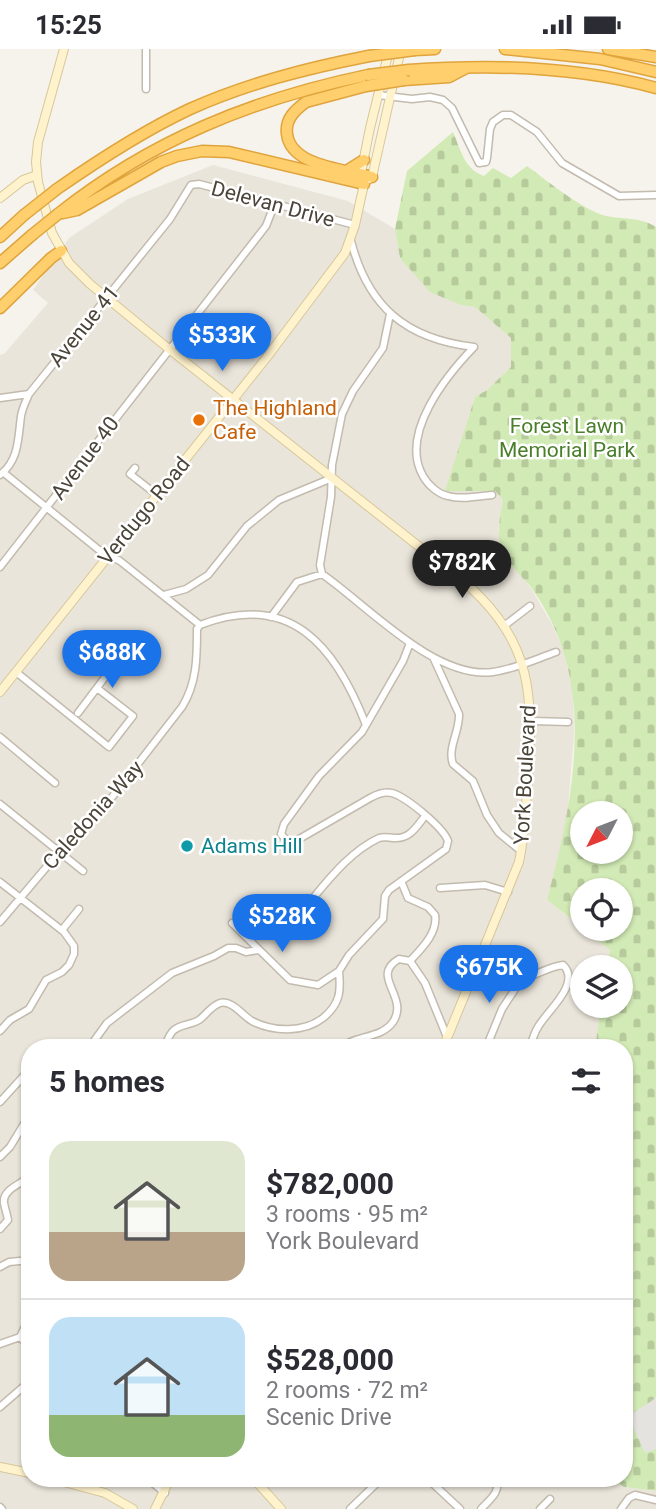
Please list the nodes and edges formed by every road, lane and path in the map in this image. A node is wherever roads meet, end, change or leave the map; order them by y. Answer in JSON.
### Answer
{"nodes":[{"id":1,"x":64,"y":49,"type":"edge"},
{"id":2,"x":146,"y":49,"type":"edge"},
{"id":3,"x":389,"y":49,"type":"edge"},
{"id":4,"x":401,"y":49,"type":"edge"},
{"id":5,"x":435,"y":49,"type":"edge"},
{"id":6,"x":505,"y":49,"type":"edge"},
{"id":7,"x":608,"y":49,"type":"edge"},
{"id":8,"x":415,"y":50,"type":"edge"},
{"id":9,"x":656,"y":57,"type":"edge"},
{"id":10,"x":656,"y":72,"type":"edge"},
{"id":11,"x":367,"y":81,"type":"junction"},
{"id":12,"x":656,"y":88,"type":"edge"},
{"id":13,"x":146,"y":89,"type":"dead end"},
{"id":14,"x":378,"y":95,"type":"junction"},
{"id":15,"x":389,"y":97,"type":"junction"},
{"id":16,"x":364,"y":160,"type":"junction"},
{"id":17,"x":348,"y":170,"type":"junction"},
{"id":18,"x":37,"y":176,"type":"junction"},
{"id":19,"x":365,"y":178,"type":"junction"},
{"id":20,"x":191,"y":185,"type":"joint"},
{"id":21,"x":656,"y":195,"type":"edge"},
{"id":22,"x":0,"y":198,"type":"edge"},
{"id":23,"x":275,"y":203,"type":"junction"},
{"id":24,"x":61,"y":212,"type":"junction"},
{"id":25,"x":355,"y":226,"type":"junction"},
{"id":26,"x":0,"y":237,"type":"edge"},
{"id":27,"x":351,"y":241,"type":"junction"},
{"id":28,"x":61,"y":251,"type":"junction"},
{"id":29,"x":0,"y":263,"type":"edge"},
{"id":30,"x":107,"y":298,"type":"junction"},
{"id":31,"x":0,"y":308,"type":"edge"},
{"id":32,"x":390,"y":314,"type":"junction"},
{"id":33,"x":169,"y":349,"type":"junction"},
{"id":34,"x":29,"y":394,"type":"junction"},
{"id":35,"x":0,"y":398,"type":"edge"},
{"id":36,"x":233,"y":400,"type":"junction"},
{"id":37,"x":135,"y":468,"type":"dead end"},
{"id":38,"x":2,"y":474,"type":"edge"},
{"id":39,"x":332,"y":478,"type":"junction"},
{"id":40,"x":157,"y":495,"type":"junction"},
{"id":41,"x":492,"y":495,"type":"dead end"},
{"id":42,"x":48,"y":508,"type":"junction"},
{"id":43,"x":108,"y":555,"type":"junction"},
{"id":44,"x":0,"y":567,"type":"edge"},
{"id":45,"x":322,"y":574,"type":"junction"},
{"id":46,"x":164,"y":595,"type":"junction"},
{"id":47,"x":530,"y":607,"type":"dead end"},
{"id":48,"x":271,"y":617,"type":"junction"},
{"id":49,"x":200,"y":625,"type":"junction"},
{"id":50,"x":505,"y":626,"type":"junction"},
{"id":51,"x":410,"y":643,"type":"junction"},
{"id":52,"x":124,"y":652,"type":"dead end"},
{"id":53,"x":555,"y":652,"type":"dead end"},
{"id":54,"x":433,"y":657,"type":"junction"},
{"id":55,"x":522,"y":664,"type":"junction"},
{"id":56,"x":16,"y":672,"type":"junction"},
{"id":57,"x":97,"y":688,"type":"junction"},
{"id":58,"x":0,"y":692,"type":"edge"},
{"id":59,"x":78,"y":713,"type":"dead end"},
{"id":60,"x":532,"y":721,"type":"junction"},
{"id":61,"x":569,"y":722,"type":"dead end"},
{"id":62,"x":366,"y":725,"type":"junction"},
{"id":63,"x":0,"y":737,"type":"edge"},
{"id":64,"x":55,"y":783,"type":"dead end"},
{"id":65,"x":0,"y":804,"type":"edge"},
{"id":66,"x":425,"y":816,"type":"junction"},
{"id":67,"x":60,"y":851,"type":"junction"},
{"id":68,"x":522,"y":851,"type":"junction"},
{"id":69,"x":83,"y":871,"type":"dead end"},
{"id":70,"x":401,"y":881,"type":"junction"},
{"id":71,"x":0,"y":882,"type":"edge"},
{"id":72,"x":440,"y":888,"type":"dead end"},
{"id":73,"x":508,"y":892,"type":"junction"},
{"id":74,"x":314,"y":897,"type":"dead end"},
{"id":75,"x":19,"y":898,"type":"junction"},
{"id":76,"x":79,"y":909,"type":"dead end"},
{"id":77,"x":0,"y":922,"type":"edge"},
{"id":78,"x":232,"y":923,"type":"dead end"},
{"id":79,"x":62,"y":930,"type":"junction"},
{"id":80,"x":258,"y":950,"type":"junction"},
{"id":81,"x":410,"y":961,"type":"junction"},
{"id":82,"x":478,"y":963,"type":"junction"},
{"id":83,"x":339,"y":971,"type":"junction"},
{"id":84,"x":523,"y":977,"type":"junction"},
{"id":85,"x":0,"y":1031,"type":"edge"},
{"id":86,"x":447,"y":1037,"type":"joint"},
{"id":87,"x":95,"y":1039,"type":"edge"},
{"id":88,"x":168,"y":1039,"type":"edge"},
{"id":89,"x":353,"y":1039,"type":"edge"},
{"id":90,"x":490,"y":1039,"type":"edge"},
{"id":91,"x":533,"y":1039,"type":"edge"},
{"id":92,"x":21,"y":1079,"type":"edge"},
{"id":93,"x":0,"y":1102,"type":"edge"},
{"id":94,"x":21,"y":1129,"type":"edge"},
{"id":95,"x":0,"y":1157,"type":"edge"},
{"id":96,"x":21,"y":1185,"type":"edge"},
{"id":97,"x":0,"y":1229,"type":"edge"},
{"id":98,"x":21,"y":1261,"type":"edge"},
{"id":99,"x":0,"y":1266,"type":"edge"},
{"id":100,"x":20,"y":1337,"type":"edge"},
{"id":101,"x":0,"y":1344,"type":"edge"},
{"id":102,"x":21,"y":1389,"type":"edge"},
{"id":103,"x":0,"y":1407,"type":"edge"},
{"id":104,"x":0,"y":1467,"type":"edge"},
{"id":105,"x":21,"y":1471,"type":"edge"},
{"id":106,"x":82,"y":1487,"type":"edge"},
{"id":107,"x":157,"y":1487,"type":"edge"},
{"id":108,"x":167,"y":1487,"type":"edge"},
{"id":109,"x":262,"y":1487,"type":"edge"},
{"id":110,"x":373,"y":1487,"type":"edge"},
{"id":111,"x":436,"y":1487,"type":"edge"},
{"id":112,"x":499,"y":1487,"type":"edge"},
{"id":113,"x":164,"y":1493,"type":"junction"},
{"id":114,"x":550,"y":1499,"type":"dead end"},
{"id":115,"x":656,"y":1500,"type":"edge"},
{"id":116,"x":455,"y":1507,"type":"edge"},
{"id":117,"x":133,"y":1509,"type":"edge"},
{"id":118,"x":155,"y":1509,"type":"edge"},
{"id":119,"x":282,"y":1509,"type":"edge"},
{"id":120,"x":351,"y":1509,"type":"edge"},
{"id":121,"x":481,"y":1509,"type":"edge"},
{"id":122,"x":540,"y":1509,"type":"edge"},
{"id":123,"x":621,"y":1509,"type":"edge"}],
"edges":[{"from":1,"to":18,"type":"street","name":"York Boulevard"},
{"from":2,"to":13,"type":"street"},
{"from":3,"to":14,"type":"street","name":"Verdugo Road"},
{"from":4,"to":15,"type":"street","name":"Verdugo Road"},
{"from":5,"to":8,"type":"highway"},
{"from":6,"to":10,"type":"highway"},
{"from":7,"to":9,"type":"highway"},
{"from":8,"to":26,"type":"highway","bridge":true},
{"from":11,"to":12,"type":"highway","bridge":true},
{"from":11,"to":17,"type":"highway"},
{"from":11,"to":24,"type":"highway"},
{"from":14,"to":15,"type":"street"},
{"from":14,"to":16,"type":"street","name":"Verdugo Road"},
{"from":15,"to":19,"type":"street","name":"Verdugo Road"},
{"from":15,"to":21,"type":"street"},
{"from":16,"to":17,"type":"highway"},
{"from":16,"to":19,"type":"street","name":"Verdugo Road"},
{"from":17,"to":19,"type":"highway"},
{"from":18,"to":22,"type":"street"},
{"from":18,"to":28,"type":"street","name":"York Boulevard"},
{"from":19,"to":24,"type":"highway"},
{"from":19,"to":25,"type":"street","name":"Verdugo Road"},
{"from":20,"to":23,"type":"street","name":"Delevan Drive"},
{"from":20,"to":30,"type":"street","name":"Avenue 41"},
{"from":23,"to":25,"type":"street","name":"Delevan Drive"},
{"from":23,"to":33,"type":"street","name":"Avenue 40"},
{"from":24,"to":29,"type":"highway","bridge":true},
{"from":25,"to":27,"type":"street","name":"Verdugo Road"},
{"from":27,"to":32,"type":"street"},
{"from":27,"to":36,"type":"street","name":"Verdugo Road"},
{"from":28,"to":30,"type":"street","name":"York Boulevard"},
{"from":28,"to":31,"type":"highway"},
{"from":30,"to":33,"type":"street","name":"York Boulevard"},
{"from":30,"to":34,"type":"street","name":"Avenue 41"},
{"from":32,"to":39,"type":"street"},
{"from":32,"to":41,"type":"street"},
{"from":33,"to":36,"type":"street","name":"York Boulevard"},
{"from":33,"to":42,"type":"street","name":"Avenue 40"},
{"from":34,"to":35,"type":"street"},
{"from":34,"to":38,"type":"street","name":"Avenue 41"},
{"from":36,"to":39,"type":"street","name":"York Boulevard"},
{"from":36,"to":40,"type":"street","name":"Verdugo Road"},
{"from":37,"to":40,"type":"street"},
{"from":38,"to":42,"type":"street"},
{"from":39,"to":45,"type":"street"},
{"from":39,"to":46,"type":"street"},
{"from":39,"to":50,"type":"street","name":"York Boulevard"},
{"from":40,"to":43,"type":"street","name":"Verdugo Road"},
{"from":42,"to":43,"type":"street"},
{"from":42,"to":44,"type":"street","name":"Avenue 40"},
{"from":43,"to":46,"type":"street"},
{"from":43,"to":56,"type":"street","name":"Verdugo Road"},
{"from":45,"to":48,"type":"street"},
{"from":45,"to":51,"type":"street"},
{"from":46,"to":49,"type":"street"},
{"from":47,"to":50,"type":"street"},
{"from":48,"to":49,"type":"street"},
{"from":48,"to":62,"type":"street"},
{"from":49,"to":67,"type":"street","name":"Caledonia Way"},
{"from":50,"to":55,"type":"street","name":"York Boulevard"},
{"from":51,"to":54,"type":"street"},
{"from":51,"to":62,"type":"street"},
{"from":52,"to":57,"type":"street"},
{"from":53,"to":55,"type":"street"},
{"from":54,"to":55,"type":"street"},
{"from":54,"to":68,"type":"street"},
{"from":55,"to":60,"type":"street","name":"York Boulevard"},
{"from":56,"to":57,"type":"street"},
{"from":56,"to":58,"type":"street","name":"Verdugo Road"},
{"from":57,"to":59,"type":"street"},
{"from":60,"to":61,"type":"street"},
{"from":60,"to":68,"type":"street","name":"York Boulevard"},
{"from":62,"to":66,"type":"street"},
{"from":63,"to":64,"type":"street"},
{"from":65,"to":67,"type":"street"},
{"from":66,"to":70,"type":"street"},
{"from":66,"to":74,"type":"street"},
{"from":67,"to":69,"type":"street"},
{"from":67,"to":75,"type":"street","name":"Caledonia Way"},
{"from":68,"to":73,"type":"street","name":"York Boulevard"},
{"from":70,"to":81,"type":"street"},
{"from":70,"to":83,"type":"street"},
{"from":71,"to":75,"type":"street"},
{"from":72,"to":73,"type":"street"},
{"from":73,"to":82,"type":"street","name":"York Boulevard"},
{"from":75,"to":77,"type":"street","name":"Caledonia Way"},
{"from":75,"to":79,"type":"street"},
{"from":76,"to":79,"type":"street"},
{"from":78,"to":80,"type":"street"},
{"from":79,"to":85,"type":"street"},
{"from":80,"to":83,"type":"street"},
{"from":80,"to":87,"type":"street"},
{"from":81,"to":86,"type":"street"},
{"from":81,"to":89,"type":"street"},
{"from":82,"to":84,"type":"street"},
{"from":82,"to":86,"type":"street","name":"York Boulevard"},
{"from":83,"to":88,"type":"street"},
{"from":84,"to":90,"type":"street"},
{"from":84,"to":91,"type":"street"},
{"from":92,"to":93,"type":"street"},
{"from":94,"to":95,"type":"street"},
{"from":96,"to":97,"type":"street"},
{"from":98,"to":99,"type":"street"},
{"from":100,"to":101,"type":"street"},
{"from":102,"to":103,"type":"street"},
{"from":104,"to":105,"type":"street"},
{"from":106,"to":117,"type":"street"},
{"from":107,"to":113,"type":"street"},
{"from":108,"to":113,"type":"street"},
{"from":109,"to":119,"type":"street"},
{"from":110,"to":120,"type":"street"},
{"from":111,"to":116,"type":"street"},
{"from":112,"to":121,"type":"street"},
{"from":113,"to":118,"type":"street"},
{"from":114,"to":122,"type":"street"},
{"from":115,"to":123,"type":"street"}]}
